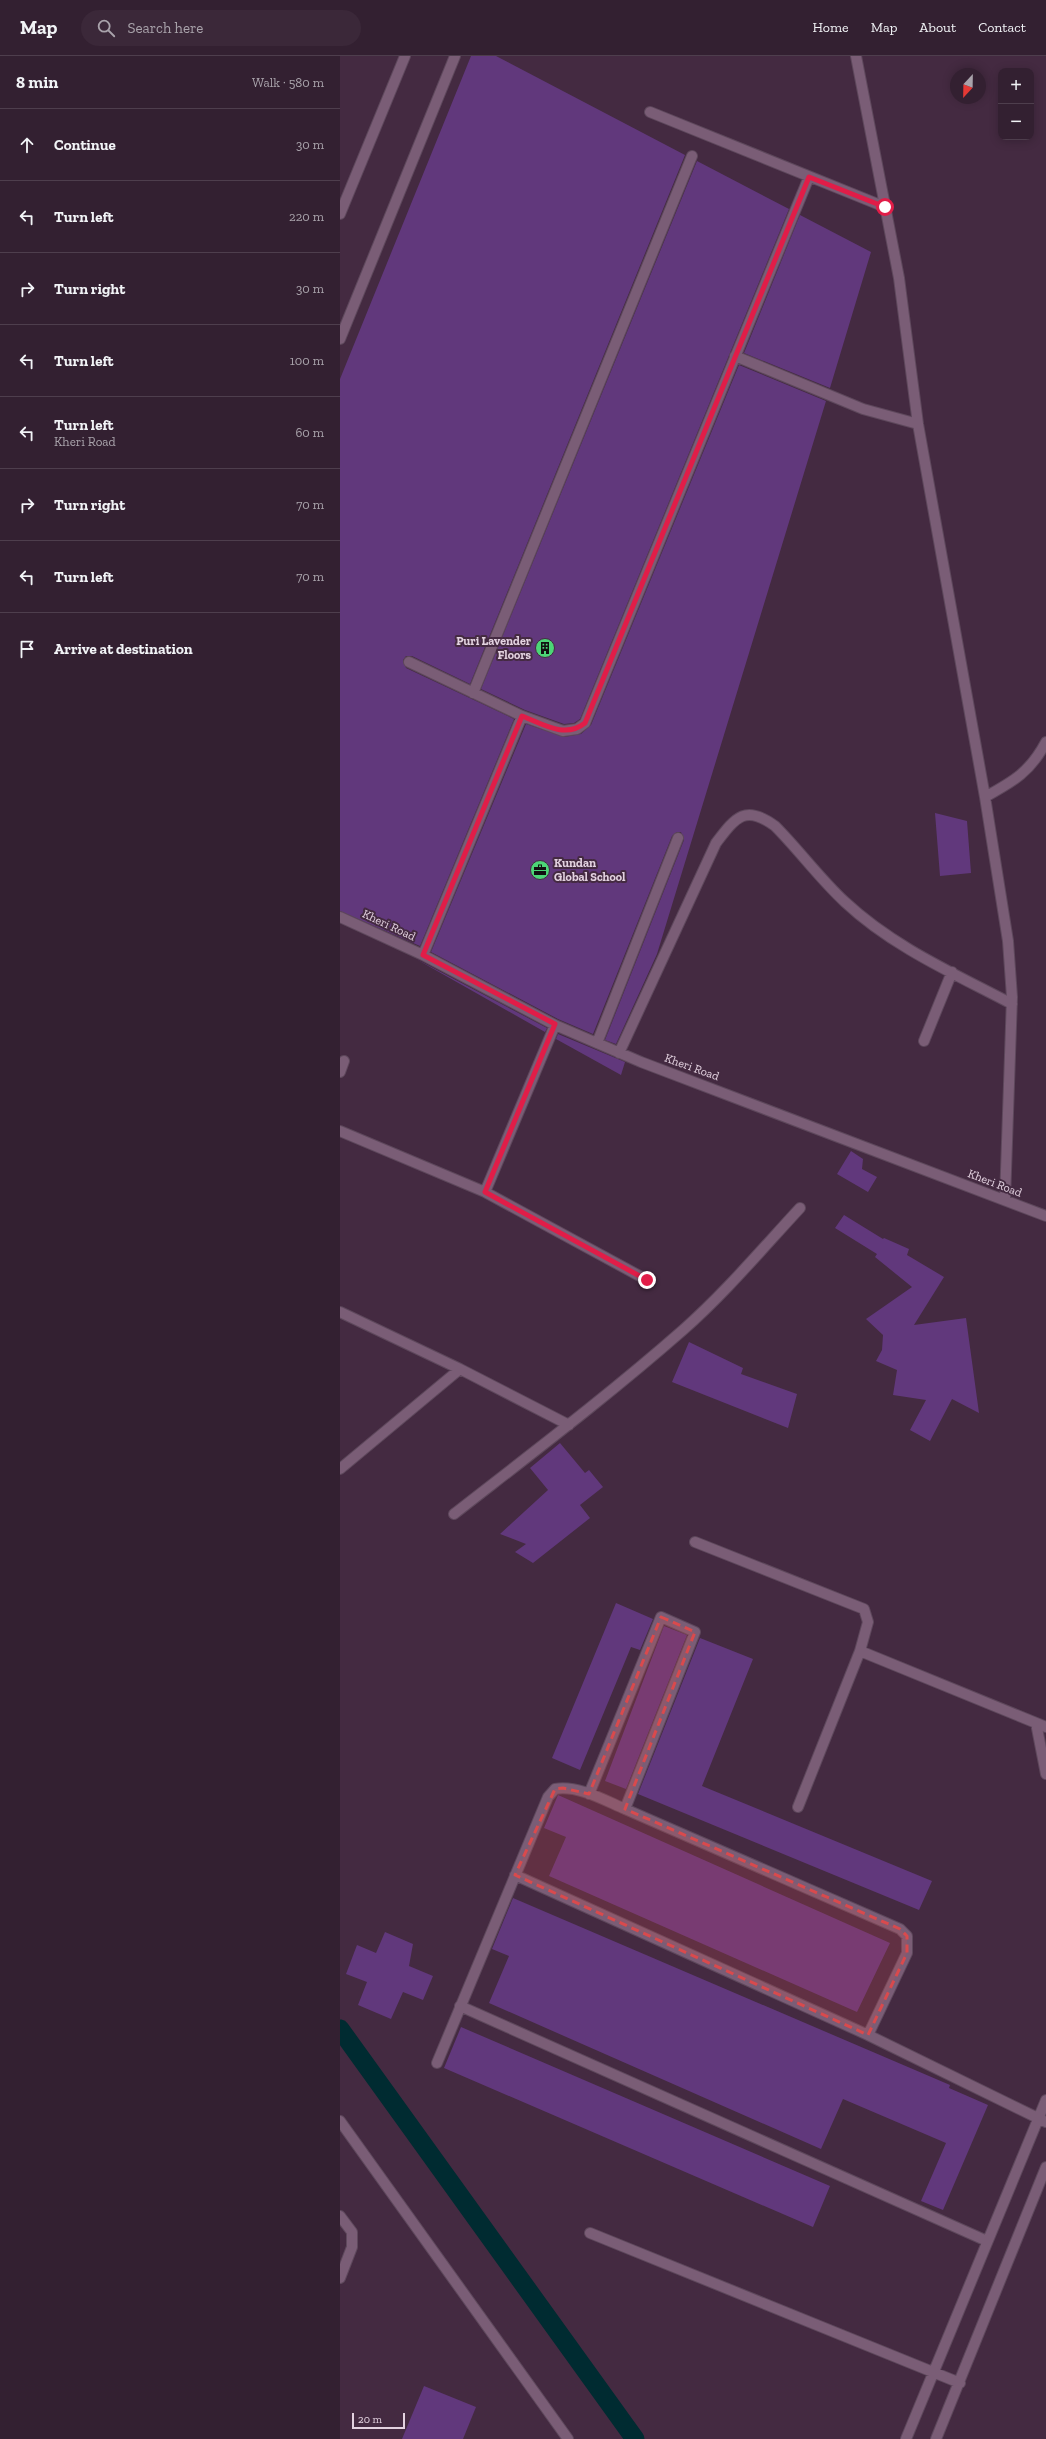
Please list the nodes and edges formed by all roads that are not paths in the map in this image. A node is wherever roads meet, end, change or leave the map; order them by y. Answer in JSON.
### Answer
{"nodes":[{"id":1,"x":405,"y":56,"type":"edge"},
{"id":2,"x":455,"y":56,"type":"edge"},
{"id":3,"x":856,"y":56,"type":"edge"},
{"id":4,"x":650,"y":112,"type":"dead end"},
{"id":5,"x":692,"y":156,"type":"dead end"},
{"id":6,"x":809,"y":177,"type":"junction"},
{"id":7,"x":885,"y":207,"type":"junction"},
{"id":8,"x":340,"y":214,"type":"edge"},
{"id":9,"x":340,"y":339,"type":"edge"},
{"id":10,"x":734,"y":356,"type":"junction"},
{"id":11,"x":918,"y":424,"type":"junction"},
{"id":12,"x":409,"y":662,"type":"dead end"},
{"id":13,"x":473,"y":693,"type":"junction"},
{"id":14,"x":522,"y":716,"type":"junction"},
{"id":15,"x":1046,"y":742,"type":"edge"},
{"id":16,"x":985,"y":797,"type":"junction"},
{"id":17,"x":678,"y":838,"type":"dead end"},
{"id":18,"x":340,"y":917,"type":"edge"},
{"id":19,"x":423,"y":955,"type":"junction"},
{"id":20,"x":952,"y":972,"type":"junction"},
{"id":21,"x":1012,"y":1004,"type":"junction"},
{"id":22,"x":555,"y":1024,"type":"junction"},
{"id":23,"x":924,"y":1041,"type":"dead end"},
{"id":24,"x":597,"y":1043,"type":"junction"},
{"id":25,"x":619,"y":1053,"type":"junction"},
{"id":26,"x":344,"y":1061,"type":"dead end"},
{"id":27,"x":340,"y":1072,"type":"edge"},
{"id":28,"x":340,"y":1131,"type":"edge"},
{"id":29,"x":485,"y":1192,"type":"junction"},
{"id":30,"x":1005,"y":1200,"type":"junction"},
{"id":31,"x":800,"y":1208,"type":"dead end"},
{"id":32,"x":1046,"y":1216,"type":"edge"},
{"id":33,"x":647,"y":1280,"type":"dead end"},
{"id":34,"x":340,"y":1312,"type":"edge"},
{"id":35,"x":460,"y":1369,"type":"junction"},
{"id":36,"x":569,"y":1425,"type":"junction"},
{"id":37,"x":340,"y":1469,"type":"edge"},
{"id":38,"x":454,"y":1514,"type":"dead end"},
{"id":39,"x":695,"y":1542,"type":"dead end"},
{"id":40,"x":860,"y":1651,"type":"junction"},
{"id":41,"x":1036,"y":1723,"type":"junction"},
{"id":42,"x":1046,"y":1727,"type":"edge"},
{"id":43,"x":1046,"y":1774,"type":"edge"},
{"id":44,"x":590,"y":1794,"type":"junction"},
{"id":45,"x":798,"y":1807,"type":"dead end"},
{"id":46,"x":626,"y":1809,"type":"junction"},
{"id":47,"x":515,"y":1875,"type":"junction"},
{"id":48,"x":460,"y":2006,"type":"junction"},
{"id":49,"x":868,"y":2035,"type":"junction"},
{"id":50,"x":437,"y":2063,"type":"dead end"},
{"id":51,"x":1046,"y":2100,"type":"edge"},
{"id":52,"x":1042,"y":2120,"type":"edge"},
{"id":53,"x":340,"y":2121,"type":"edge"},
{"id":54,"x":1046,"y":2167,"type":"edge"},
{"id":55,"x":340,"y":2216,"type":"edge"},
{"id":56,"x":590,"y":2233,"type":"dead end"},
{"id":57,"x":987,"y":2241,"type":"junction"},
{"id":58,"x":340,"y":2278,"type":"edge"},
{"id":59,"x":933,"y":2372,"type":"junction"},
{"id":60,"x":960,"y":2383,"type":"junction"},
{"id":61,"x":568,"y":2439,"type":"edge"},
{"id":62,"x":906,"y":2439,"type":"edge"},
{"id":63,"x":936,"y":2439,"type":"edge"}],
"edges":[{"from":1,"to":8,"type":"street"},
{"from":2,"to":9,"type":"street"},
{"from":3,"to":7,"type":"street"},
{"from":4,"to":6,"type":"street"},
{"from":5,"to":13,"type":"street"},
{"from":6,"to":7,"type":"street"},
{"from":6,"to":10,"type":"street"},
{"from":7,"to":11,"type":"street"},
{"from":10,"to":11,"type":"street"},
{"from":10,"to":14,"type":"street"},
{"from":11,"to":16,"type":"street"},
{"from":12,"to":13,"type":"street"},
{"from":13,"to":14,"type":"street"},
{"from":14,"to":19,"type":"street"},
{"from":15,"to":16,"type":"street"},
{"from":16,"to":21,"type":"street"},
{"from":17,"to":24,"type":"street"},
{"from":18,"to":19,"type":"street","name":"Kheri Road"},
{"from":19,"to":22,"type":"street","name":"Kheri Road"},
{"from":20,"to":21,"type":"street"},
{"from":20,"to":23,"type":"street"},
{"from":20,"to":25,"type":"street"},
{"from":21,"to":30,"type":"street"},
{"from":22,"to":24,"type":"street","name":"Kheri Road"},
{"from":22,"to":29,"type":"street"},
{"from":24,"to":25,"type":"street","name":"Kheri Road"},
{"from":25,"to":30,"type":"street","name":"Kheri Road"},
{"from":26,"to":27,"type":"street"},
{"from":28,"to":29,"type":"street"},
{"from":29,"to":33,"type":"street"},
{"from":30,"to":32,"type":"street","name":"Kheri Road"},
{"from":31,"to":36,"type":"street"},
{"from":34,"to":35,"type":"street"},
{"from":35,"to":36,"type":"street"},
{"from":35,"to":37,"type":"street"},
{"from":36,"to":38,"type":"street"},
{"from":39,"to":40,"type":"street"},
{"from":40,"to":41,"type":"street"},
{"from":40,"to":45,"type":"street"},
{"from":41,"to":42,"type":"street"},
{"from":41,"to":43,"type":"street"},
{"from":44,"to":46,"type":"street"},
{"from":44,"to":46,"type":"street"},
{"from":44,"to":47,"type":"street"},
{"from":46,"to":49,"type":"street"},
{"from":47,"to":48,"type":"street"},
{"from":47,"to":49,"type":"street"},
{"from":48,"to":50,"type":"street"},
{"from":48,"to":57,"type":"street"},
{"from":49,"to":52,"type":"street"},
{"from":51,"to":52,"type":"street"},
{"from":52,"to":57,"type":"street"},
{"from":53,"to":61,"type":"street"},
{"from":54,"to":60,"type":"street"},
{"from":55,"to":58,"type":"street"},
{"from":56,"to":59,"type":"street"},
{"from":57,"to":59,"type":"street"},
{"from":59,"to":60,"type":"street"},
{"from":59,"to":62,"type":"street"},
{"from":60,"to":63,"type":"street"}]}
